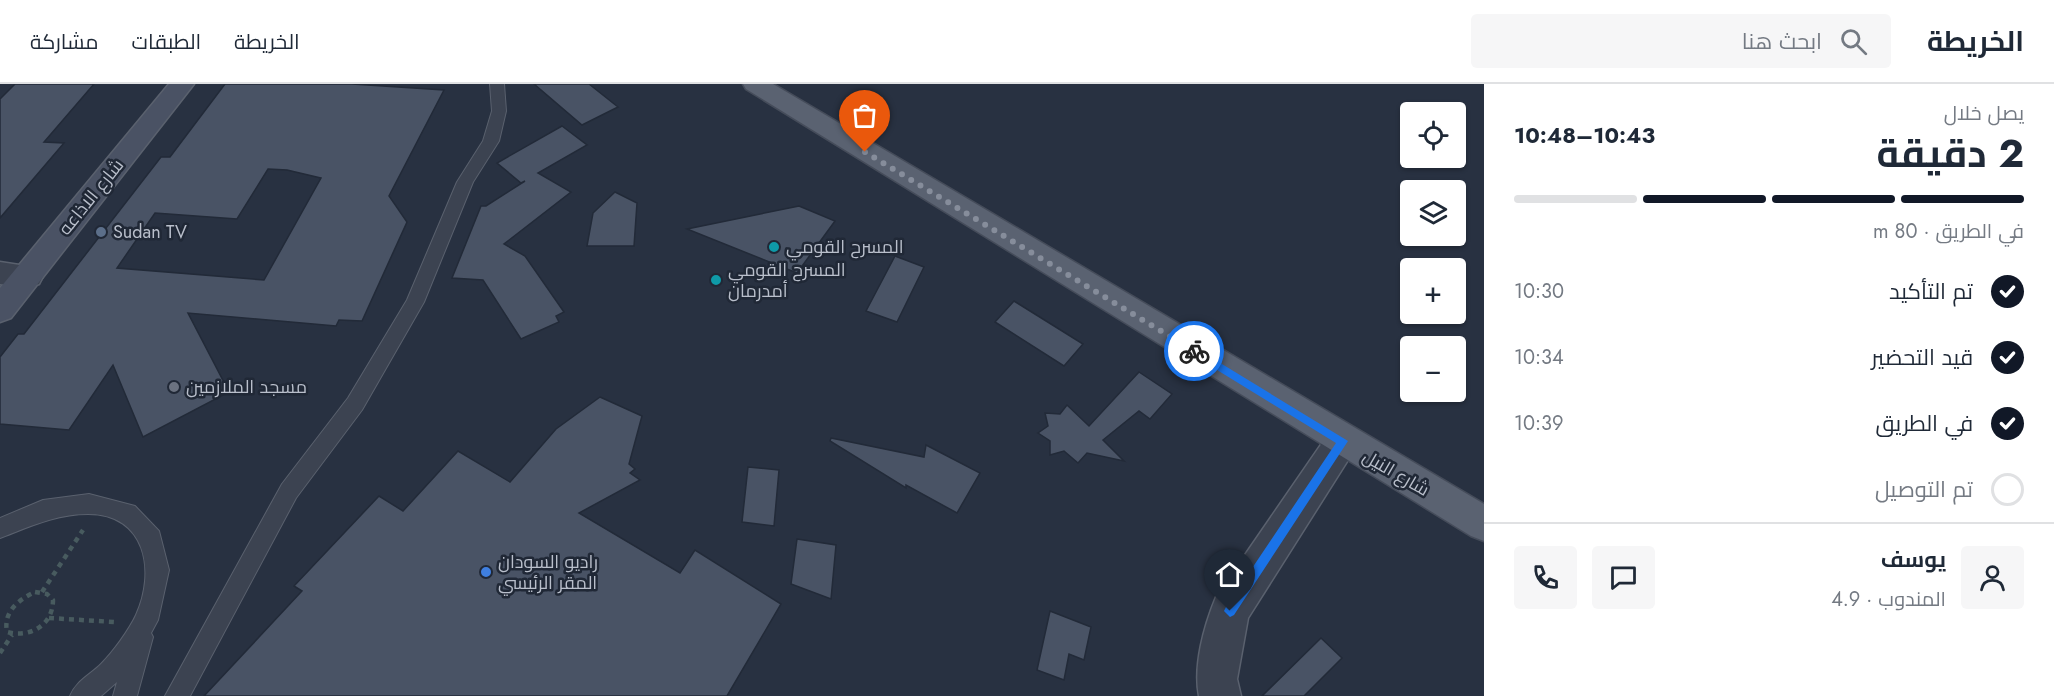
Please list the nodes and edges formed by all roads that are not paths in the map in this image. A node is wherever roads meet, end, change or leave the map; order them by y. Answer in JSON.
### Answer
{"nodes":[{"id":1,"x":182,"y":84,"type":"edge"},
{"id":2,"x":497,"y":84,"type":"edge"},
{"id":3,"x":755,"y":84,"type":"edge"},
{"id":4,"x":14,"y":274,"type":"edge"},
{"id":5,"x":0,"y":310,"type":"edge"},
{"id":6,"x":1343,"y":441,"type":"junction"},
{"id":7,"x":1484,"y":524,"type":"edge"},
{"id":8,"x":0,"y":528,"type":"edge"},
{"id":9,"x":146,"y":620,"type":"junction"},
{"id":10,"x":82,"y":696,"type":"edge"},
{"id":11,"x":125,"y":696,"type":"edge"},
{"id":12,"x":177,"y":696,"type":"edge"},
{"id":13,"x":1220,"y":696,"type":"edge"}],
"edges":[{"from":1,"to":4,"type":"street","name":"شارع الاذاعه"},
{"from":2,"to":12,"type":"lane"},
{"from":3,"to":6,"type":"main road","name":"شارع النيل"},
{"from":4,"to":5,"type":"street","name":"شارع الاذاعه"},
{"from":6,"to":7,"type":"main road","name":"شارع النيل"},
{"from":6,"to":13,"type":"street"},
{"from":8,"to":9,"type":"lane"},
{"from":9,"to":10,"type":"lane"},
{"from":9,"to":11,"type":"lane"}]}
